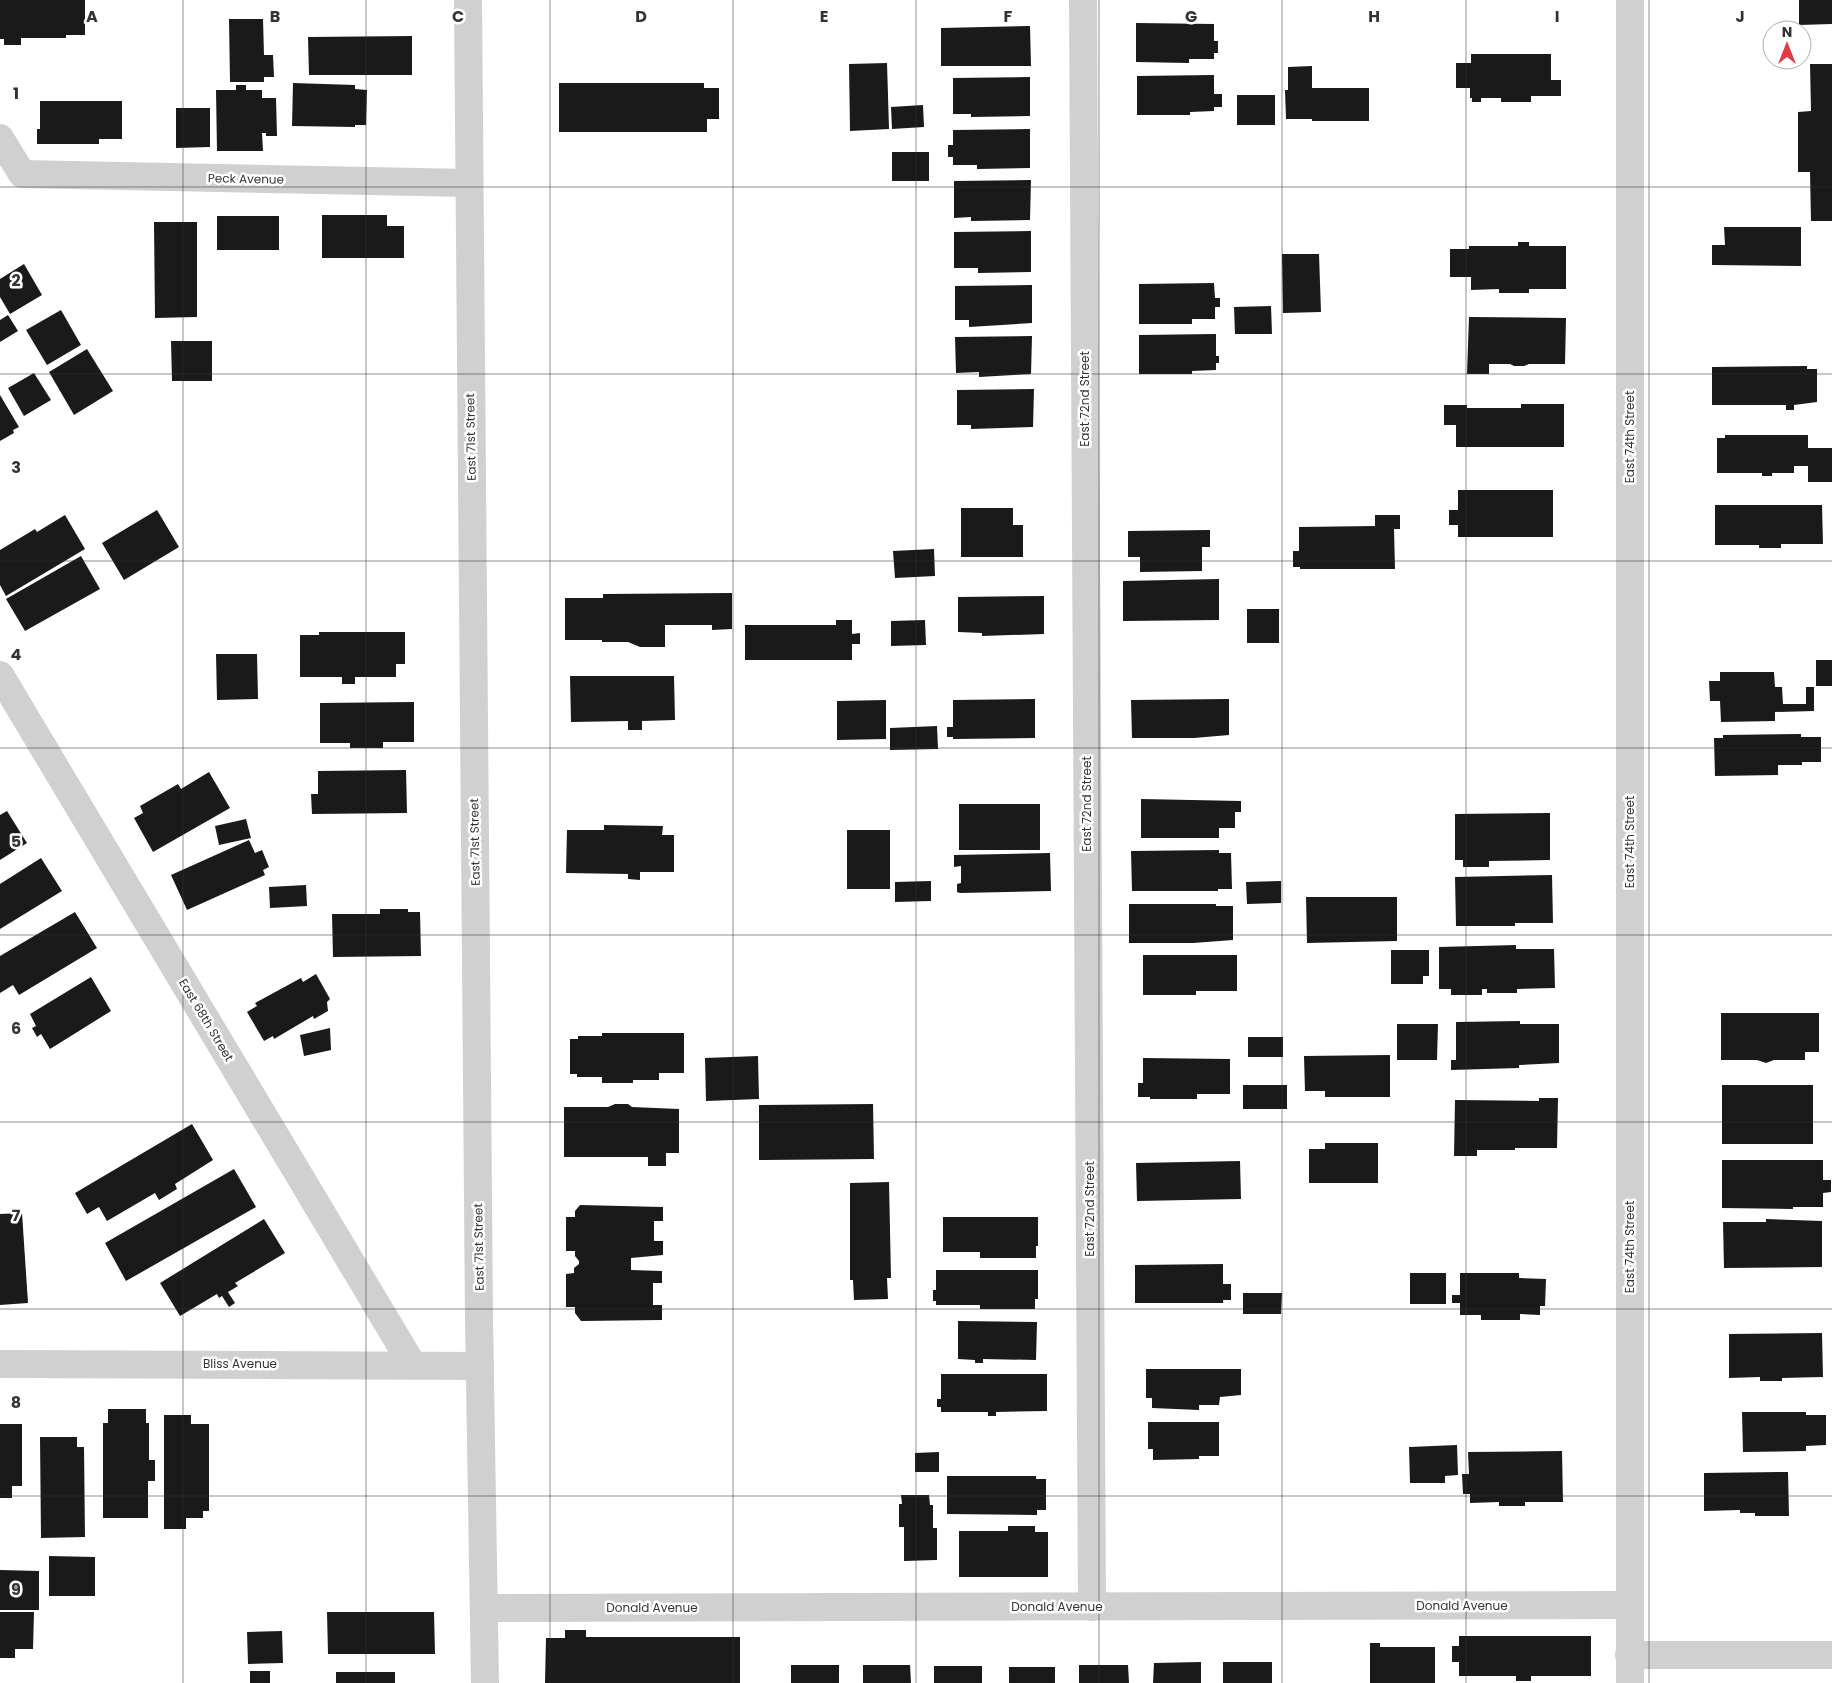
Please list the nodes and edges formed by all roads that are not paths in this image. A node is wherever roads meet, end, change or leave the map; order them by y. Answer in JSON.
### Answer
{"nodes":[{"id":1,"x":468,"y":0,"type":"edge"},
{"id":2,"x":1083,"y":0,"type":"edge"},
{"id":3,"x":1630,"y":0,"type":"edge"},
{"id":4,"x":0,"y":138,"type":"edge"},
{"id":5,"x":469,"y":183,"type":"junction"},
{"id":6,"x":0,"y":675,"type":"edge"},
{"id":7,"x":0,"y":1364,"type":"edge"},
{"id":8,"x":412,"y":1364,"type":"junction"},
{"id":9,"x":480,"y":1366,"type":"junction"},
{"id":10,"x":1630,"y":1605,"type":"junction"},
{"id":11,"x":1092,"y":1607,"type":"junction"},
{"id":12,"x":484,"y":1608,"type":"junction"},
{"id":13,"x":1629,"y":1655,"type":"junction"},
{"id":14,"x":1832,"y":1655,"type":"edge"},
{"id":15,"x":485,"y":1683,"type":"edge"},
{"id":16,"x":1630,"y":1683,"type":"edge"}],
"edges":[{"from":1,"to":5,"type":"street","name":"East 71st Street"},
{"from":2,"to":11,"type":"street","name":"East 72nd Street"},
{"from":3,"to":10,"type":"street","name":"East 74th Street"},
{"from":4,"to":5,"type":"street","name":"Peck Avenue"},
{"from":5,"to":9,"type":"street","name":"East 71st Street"},
{"from":6,"to":8,"type":"street","name":"East 68th Street"},
{"from":7,"to":8,"type":"street","name":"Bliss Avenue"},
{"from":8,"to":9,"type":"street","name":"Bliss Avenue"},
{"from":9,"to":12,"type":"street","name":"East 71st Street"},
{"from":10,"to":11,"type":"street","name":"Donald Avenue"},
{"from":10,"to":13,"type":"street","name":"East 74th Street"},
{"from":11,"to":12,"type":"street","name":"Donald Avenue"},
{"from":12,"to":15,"type":"street","name":"East 71st Street"},
{"from":13,"to":14,"type":"street"},
{"from":13,"to":16,"type":"street","name":"East 74th Street"}]}
